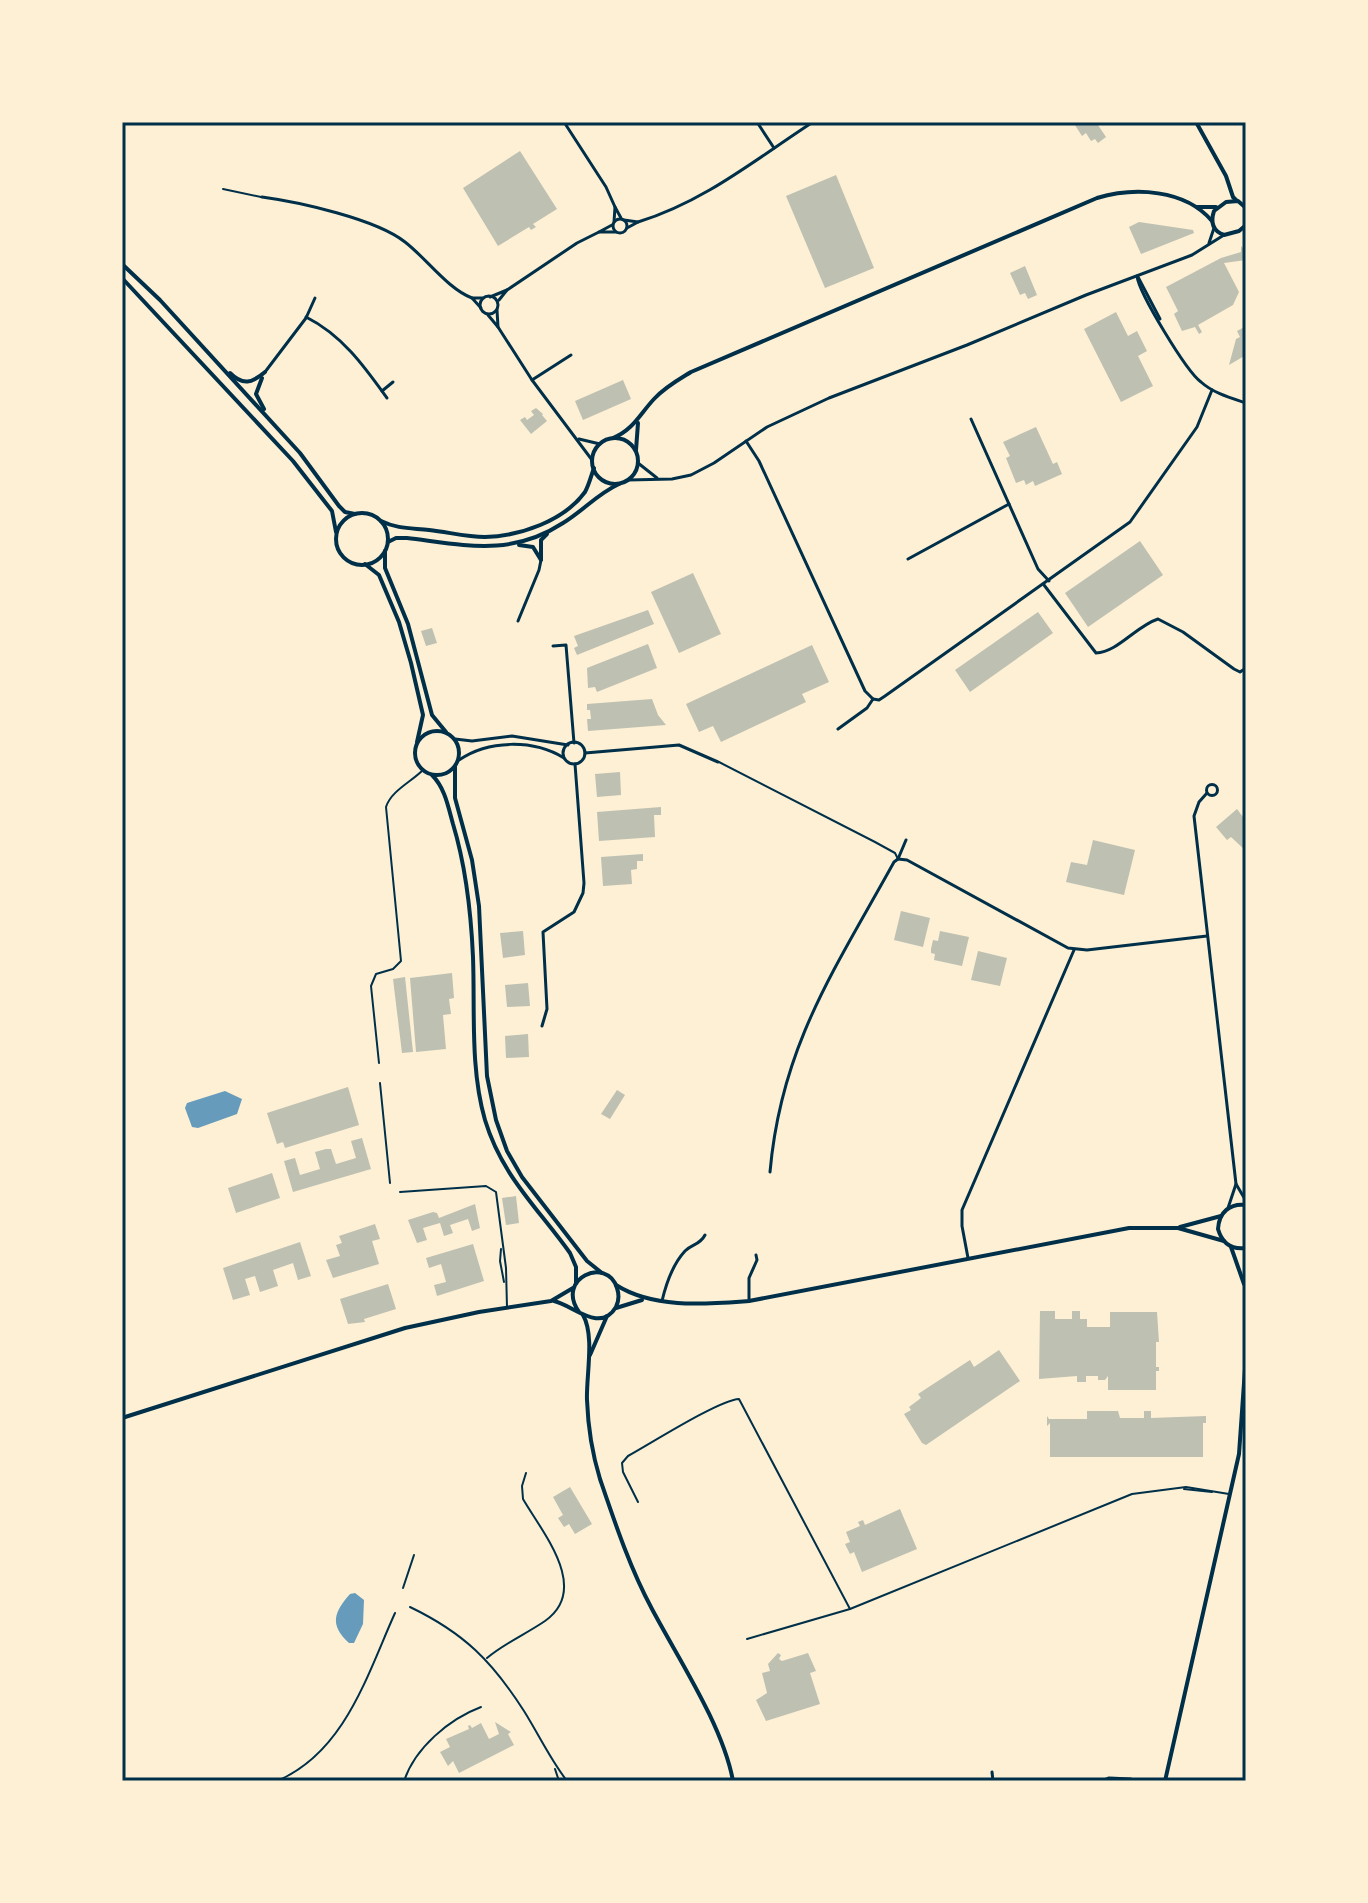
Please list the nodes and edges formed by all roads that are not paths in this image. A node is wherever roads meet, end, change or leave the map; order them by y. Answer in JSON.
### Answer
{"nodes":[{"id":1,"x":564,"y":122,"type":"edge"},
{"id":2,"x":757,"y":122,"type":"edge"},
{"id":3,"x":813,"y":122,"type":"edge"},
{"id":4,"x":1196,"y":122,"type":"edge"},
{"id":5,"x":774,"y":148,"type":"junction"},
{"id":6,"x":223,"y":189,"type":"dead end"},
{"id":7,"x":1230,"y":191,"type":"junction"},
{"id":8,"x":262,"y":197,"type":"joint"},
{"id":9,"x":1238,"y":201,"type":"junction"},
{"id":10,"x":1226,"y":202,"type":"junction"},
{"id":11,"x":615,"y":207,"type":"junction"},
{"id":12,"x":1195,"y":207,"type":"junction"},
{"id":13,"x":1218,"y":207,"type":"junction"},
{"id":14,"x":1246,"y":208,"type":"edge"},
{"id":15,"x":623,"y":220,"type":"junction"},
{"id":16,"x":1212,"y":221,"type":"junction"},
{"id":17,"x":638,"y":222,"type":"junction"},
{"id":18,"x":613,"y":223,"type":"junction"},
{"id":19,"x":1246,"y":225,"type":"edge"},
{"id":20,"x":627,"y":228,"type":"junction"},
{"id":21,"x":1214,"y":228,"type":"junction"},
{"id":22,"x":1239,"y":231,"type":"junction"},
{"id":23,"x":599,"y":232,"type":"junction"},
{"id":24,"x":616,"y":232,"type":"junction"},
{"id":25,"x":1246,"y":232,"type":"edge"},
{"id":26,"x":1224,"y":235,"type":"junction"},
{"id":27,"x":1209,"y":243,"type":"junction"},
{"id":28,"x":122,"y":264,"type":"edge"},
{"id":29,"x":1137,"y":276,"type":"junction"},
{"id":30,"x":122,"y":278,"type":"edge"},
{"id":31,"x":507,"y":290,"type":"junction"},
{"id":32,"x":490,"y":297,"type":"junction"},
{"id":33,"x":315,"y":298,"type":"dead end"},
{"id":34,"x":472,"y":298,"type":"junction"},
{"id":35,"x":484,"y":298,"type":"junction"},
{"id":36,"x":497,"y":301,"type":"junction"},
{"id":37,"x":481,"y":308,"type":"junction"},
{"id":38,"x":497,"y":310,"type":"junction"},
{"id":39,"x":487,"y":314,"type":"junction"},
{"id":40,"x":306,"y":317,"type":"junction"},
{"id":41,"x":498,"y":327,"type":"junction"},
{"id":42,"x":197,"y":341,"type":"junction"},
{"id":43,"x":571,"y":355,"type":"dead end"},
{"id":44,"x":265,"y":372,"type":"junction"},
{"id":45,"x":532,"y":380,"type":"junction"},
{"id":46,"x":393,"y":382,"type":"dead end"},
{"id":47,"x":1212,"y":390,"type":"junction"},
{"id":48,"x":382,"y":391,"type":"junction"},
{"id":49,"x":387,"y":398,"type":"dead end"},
{"id":50,"x":1246,"y":403,"type":"edge"},
{"id":51,"x":971,"y":419,"type":"dead end"},
{"id":52,"x":638,"y":421,"type":"junction"},
{"id":53,"x":283,"y":433,"type":"junction"},
{"id":54,"x":576,"y":437,"type":"junction"},
{"id":55,"x":613,"y":438,"type":"junction"},
{"id":56,"x":746,"y":441,"type":"junction"},
{"id":57,"x":600,"y":444,"type":"junction"},
{"id":58,"x":636,"y":451,"type":"junction"},
{"id":59,"x":592,"y":460,"type":"junction"},
{"id":60,"x":638,"y":463,"type":"junction"},
{"id":61,"x":594,"y":468,"type":"junction"},
{"id":62,"x":658,"y":478,"type":"junction"},
{"id":63,"x":628,"y":480,"type":"junction"},
{"id":64,"x":619,"y":484,"type":"junction"},
{"id":65,"x":1009,"y":504,"type":"junction"},
{"id":66,"x":355,"y":514,"type":"junction"},
{"id":67,"x":381,"y":521,"type":"junction"},
{"id":68,"x":336,"y":532,"type":"junction"},
{"id":69,"x":548,"y":532,"type":"junction"},
{"id":70,"x":388,"y":542,"type":"junction"},
{"id":71,"x":508,"y":545,"type":"junction"},
{"id":72,"x":385,"y":551,"type":"junction"},
{"id":73,"x":908,"y":559,"type":"dead end"},
{"id":74,"x":541,"y":560,"type":"junction"},
{"id":75,"x":365,"y":564,"type":"junction"},
{"id":76,"x":1049,"y":581,"type":"junction"},
{"id":77,"x":1044,"y":584,"type":"junction"},
{"id":78,"x":518,"y":621,"type":"dead end"},
{"id":79,"x":553,"y":646,"type":"dead end"},
{"id":80,"x":1246,"y":668,"type":"edge"},
{"id":81,"x":873,"y":699,"type":"junction"},
{"id":82,"x":838,"y":729,"type":"dead end"},
{"id":83,"x":446,"y":732,"type":"junction"},
{"id":84,"x":455,"y":739,"type":"junction"},
{"id":85,"x":417,"y":742,"type":"junction"},
{"id":86,"x":574,"y":743,"type":"junction"},
{"id":87,"x":568,"y":745,"type":"junction"},
{"id":88,"x":585,"y":753,"type":"junction"},
{"id":89,"x":564,"y":758,"type":"junction"},
{"id":90,"x":459,"y":760,"type":"junction"},
{"id":91,"x":718,"y":762,"type":"joint"},
{"id":92,"x":575,"y":764,"type":"junction"},
{"id":93,"x":455,"y":767,"type":"junction"},
{"id":94,"x":423,"y":770,"type":"junction"},
{"id":95,"x":432,"y":775,"type":"junction"},
{"id":96,"x":1207,"y":793,"type":"dead end"},
{"id":97,"x":906,"y":840,"type":"dead end"},
{"id":98,"x":898,"y":859,"type":"junction"},
{"id":99,"x":1207,"y":936,"type":"junction"},
{"id":100,"x":1074,"y":950,"type":"junction"},
{"id":101,"x":542,"y":1026,"type":"dead end"},
{"id":102,"x":379,"y":1063,"type":"dead end"},
{"id":103,"x":380,"y":1083,"type":"dead end"},
{"id":104,"x":770,"y":1172,"type":"dead end"},
{"id":105,"x":390,"y":1183,"type":"dead end"},
{"id":106,"x":1236,"y":1184,"type":"junction"},
{"id":107,"x":400,"y":1192,"type":"dead end"},
{"id":108,"x":1246,"y":1203,"type":"edge"},
{"id":109,"x":1228,"y":1208,"type":"junction"},
{"id":110,"x":1221,"y":1216,"type":"junction"},
{"id":111,"x":1178,"y":1228,"type":"junction"},
{"id":112,"x":705,"y":1235,"type":"dead end"},
{"id":113,"x":1224,"y":1241,"type":"junction"},
{"id":114,"x":1231,"y":1246,"type":"junction"},
{"id":115,"x":1246,"y":1248,"type":"edge"},
{"id":116,"x":756,"y":1255,"type":"dead end"},
{"id":117,"x":968,"y":1258,"type":"junction"},
{"id":118,"x":603,"y":1273,"type":"junction"},
{"id":119,"x":1246,"y":1277,"type":"edge"},
{"id":120,"x":575,"y":1285,"type":"junction"},
{"id":121,"x":616,"y":1285,"type":"junction"},
{"id":122,"x":1245,"y":1286,"type":"edge"},
{"id":123,"x":644,"y":1299,"type":"junction"},
{"id":124,"x":551,"y":1301,"type":"junction"},
{"id":125,"x":662,"y":1301,"type":"junction"},
{"id":126,"x":749,"y":1301,"type":"junction"},
{"id":127,"x":507,"y":1307,"type":"junction"},
{"id":128,"x":614,"y":1309,"type":"junction"},
{"id":129,"x":581,"y":1314,"type":"junction"},
{"id":130,"x":607,"y":1316,"type":"junction"},
{"id":131,"x":589,"y":1357,"type":"junction"},
{"id":132,"x":122,"y":1418,"type":"edge"},
{"id":133,"x":526,"y":1473,"type":"dead end"},
{"id":134,"x":1231,"y":1495,"type":"junction"},
{"id":135,"x":638,"y":1502,"type":"dead end"},
{"id":136,"x":414,"y":1555,"type":"dead end"},
{"id":137,"x":403,"y":1588,"type":"dead end"},
{"id":138,"x":410,"y":1607,"type":"dead end"},
{"id":139,"x":850,"y":1609,"type":"junction"},
{"id":140,"x":395,"y":1613,"type":"dead end"},
{"id":141,"x":747,"y":1639,"type":"dead end"},
{"id":142,"x":486,"y":1659,"type":"junction"},
{"id":143,"x":481,"y":1707,"type":"dead end"},
{"id":144,"x":554,"y":1764,"type":"junction"},
{"id":145,"x":992,"y":1772,"type":"dead end"},
{"id":146,"x":1131,"y":1779,"type":"dead end"},
{"id":147,"x":277,"y":1781,"type":"edge"},
{"id":148,"x":404,"y":1781,"type":"edge"},
{"id":149,"x":559,"y":1781,"type":"edge"},
{"id":150,"x":567,"y":1781,"type":"edge"},
{"id":151,"x":733,"y":1781,"type":"edge"},
{"id":152,"x":993,"y":1781,"type":"edge"},
{"id":153,"x":1102,"y":1781,"type":"edge"},
{"id":154,"x":1165,"y":1781,"type":"edge"}],
"edges":[{"from":1,"to":11,"type":"street"},
{"from":2,"to":5,"type":"street"},
{"from":3,"to":5,"type":"street"},
{"from":4,"to":7,"type":"street"},
{"from":5,"to":17,"type":"street"},
{"from":6,"to":8,"type":"lane"},
{"from":7,"to":9,"type":"street"},
{"from":7,"to":10,"type":"street"},
{"from":8,"to":34,"type":"street"},
{"from":9,"to":10,"type":"street"},
{"from":9,"to":14,"type":"street"},
{"from":10,"to":13,"type":"street"},
{"from":11,"to":15,"type":"street"},
{"from":11,"to":18,"type":"street"},
{"from":12,"to":13,"type":"street"},
{"from":12,"to":16,"type":"street"},
{"from":12,"to":52,"type":"street"},
{"from":13,"to":16,"type":"street"},
{"from":15,"to":17,"type":"street"},
{"from":15,"to":18,"type":"street"},
{"from":15,"to":20,"type":"street"},
{"from":16,"to":21,"type":"street"},
{"from":17,"to":20,"type":"street"},
{"from":18,"to":23,"type":"street"},
{"from":18,"to":24,"type":"street"},
{"from":19,"to":22,"type":"street"},
{"from":20,"to":24,"type":"street"},
{"from":21,"to":26,"type":"street"},
{"from":21,"to":27,"type":"street"},
{"from":22,"to":25,"type":"street"},
{"from":22,"to":26,"type":"street"},
{"from":23,"to":24,"type":"street"},
{"from":23,"to":31,"type":"street"},
{"from":26,"to":27,"type":"street"},
{"from":27,"to":29,"type":"street"},
{"from":28,"to":42,"type":"street"},
{"from":29,"to":47,"type":"street"},
{"from":29,"to":56,"type":"street"},
{"from":30,"to":68,"type":"street"},
{"from":31,"to":32,"type":"street"},
{"from":31,"to":36,"type":"street"},
{"from":32,"to":35,"type":"street"},
{"from":32,"to":36,"type":"street"},
{"from":33,"to":40,"type":"street"},
{"from":34,"to":35,"type":"street"},
{"from":34,"to":37,"type":"street"},
{"from":35,"to":37,"type":"street"},
{"from":36,"to":38,"type":"street"},
{"from":37,"to":39,"type":"street"},
{"from":38,"to":39,"type":"street"},
{"from":38,"to":41,"type":"street"},
{"from":39,"to":41,"type":"street"},
{"from":40,"to":44,"type":"street"},
{"from":40,"to":48,"type":"street"},
{"from":41,"to":45,"type":"street"},
{"from":42,"to":44,"type":"street"},
{"from":42,"to":53,"type":"street"},
{"from":43,"to":45,"type":"street"},
{"from":44,"to":53,"type":"street"},
{"from":45,"to":54,"type":"street"},
{"from":46,"to":48,"type":"street"},
{"from":47,"to":50,"type":"street"},
{"from":47,"to":76,"type":"street"},
{"from":48,"to":49,"type":"street"},
{"from":51,"to":65,"type":"street"},
{"from":52,"to":55,"type":"street"},
{"from":52,"to":58,"type":"street"},
{"from":53,"to":66,"type":"street"},
{"from":54,"to":57,"type":"street"},
{"from":54,"to":59,"type":"street"},
{"from":55,"to":57,"type":"street"},
{"from":55,"to":58,"type":"street"},
{"from":56,"to":62,"type":"street"},
{"from":56,"to":81,"type":"street"},
{"from":57,"to":59,"type":"street"},
{"from":58,"to":60,"type":"street"},
{"from":59,"to":61,"type":"street"},
{"from":60,"to":62,"type":"street"},
{"from":60,"to":63,"type":"street"},
{"from":61,"to":64,"type":"street"},
{"from":61,"to":67,"type":"street"},
{"from":62,"to":63,"type":"street"},
{"from":63,"to":64,"type":"street"},
{"from":64,"to":69,"type":"street"},
{"from":65,"to":73,"type":"street"},
{"from":65,"to":76,"type":"street"},
{"from":66,"to":67,"type":"street"},
{"from":66,"to":68,"type":"street"},
{"from":67,"to":70,"type":"street"},
{"from":68,"to":75,"type":"street"},
{"from":69,"to":71,"type":"street"},
{"from":69,"to":74,"type":"street"},
{"from":70,"to":71,"type":"street"},
{"from":70,"to":72,"type":"street"},
{"from":71,"to":74,"type":"street"},
{"from":72,"to":75,"type":"street"},
{"from":72,"to":83,"type":"street"},
{"from":74,"to":78,"type":"street"},
{"from":75,"to":85,"type":"street"},
{"from":76,"to":77,"type":"street"},
{"from":77,"to":80,"type":"street"},
{"from":77,"to":81,"type":"street"},
{"from":79,"to":86,"type":"street"},
{"from":81,"to":82,"type":"street"},
{"from":83,"to":84,"type":"street"},
{"from":83,"to":85,"type":"street"},
{"from":84,"to":87,"type":"street"},
{"from":84,"to":90,"type":"street"},
{"from":85,"to":94,"type":"street"},
{"from":86,"to":87,"type":"street"},
{"from":86,"to":88,"type":"street"},
{"from":87,"to":89,"type":"street"},
{"from":88,"to":91,"type":"street"},
{"from":88,"to":92,"type":"street"},
{"from":89,"to":90,"type":"street"},
{"from":89,"to":92,"type":"street"},
{"from":90,"to":93,"type":"street"},
{"from":91,"to":98,"type":"lane"},
{"from":92,"to":101,"type":"street"},
{"from":93,"to":95,"type":"street"},
{"from":93,"to":118,"type":"street"},
{"from":94,"to":95,"type":"street"},
{"from":94,"to":102,"type":"lane"},
{"from":95,"to":120,"type":"street"},
{"from":96,"to":99,"type":"street"},
{"from":97,"to":98,"type":"street"},
{"from":98,"to":100,"type":"street"},
{"from":98,"to":104,"type":"street"},
{"from":99,"to":100,"type":"street"},
{"from":99,"to":106,"type":"street"},
{"from":100,"to":117,"type":"street"},
{"from":103,"to":105,"type":"lane"},
{"from":106,"to":108,"type":"street"},
{"from":106,"to":109,"type":"street"},
{"from":107,"to":127,"type":"lane"},
{"from":108,"to":109,"type":"street"},
{"from":109,"to":110,"type":"street"},
{"from":110,"to":111,"type":"street"},
{"from":110,"to":113,"type":"street"},
{"from":111,"to":113,"type":"street"},
{"from":111,"to":117,"type":"street"},
{"from":112,"to":125,"type":"street"},
{"from":113,"to":114,"type":"street"},
{"from":114,"to":115,"type":"street"},
{"from":114,"to":122,"type":"street"},
{"from":116,"to":126,"type":"street"},
{"from":117,"to":126,"type":"street"},
{"from":118,"to":120,"type":"street"},
{"from":118,"to":121,"type":"street"},
{"from":119,"to":122,"type":"street"},
{"from":120,"to":124,"type":"street"},
{"from":120,"to":129,"type":"street"},
{"from":121,"to":123,"type":"street"},
{"from":121,"to":128,"type":"street"},
{"from":122,"to":134,"type":"street"},
{"from":123,"to":125,"type":"street"},
{"from":123,"to":128,"type":"street"},
{"from":124,"to":127,"type":"street"},
{"from":124,"to":129,"type":"street"},
{"from":125,"to":126,"type":"street"},
{"from":127,"to":132,"type":"street"},
{"from":128,"to":130,"type":"street"},
{"from":129,"to":130,"type":"street"},
{"from":129,"to":131,"type":"street"},
{"from":130,"to":131,"type":"street"},
{"from":131,"to":151,"type":"street"},
{"from":133,"to":142,"type":"lane"},
{"from":134,"to":139,"type":"lane"},
{"from":134,"to":154,"type":"street"},
{"from":135,"to":139,"type":"lane"},
{"from":136,"to":137,"type":"lane"},
{"from":138,"to":142,"type":"lane"},
{"from":139,"to":141,"type":"lane"},
{"from":140,"to":147,"type":"lane"},
{"from":142,"to":144,"type":"lane"},
{"from":143,"to":148,"type":"lane"},
{"from":144,"to":149,"type":"lane"},
{"from":144,"to":150,"type":"lane"},
{"from":145,"to":152,"type":"street"},
{"from":146,"to":153,"type":"street"}]}
